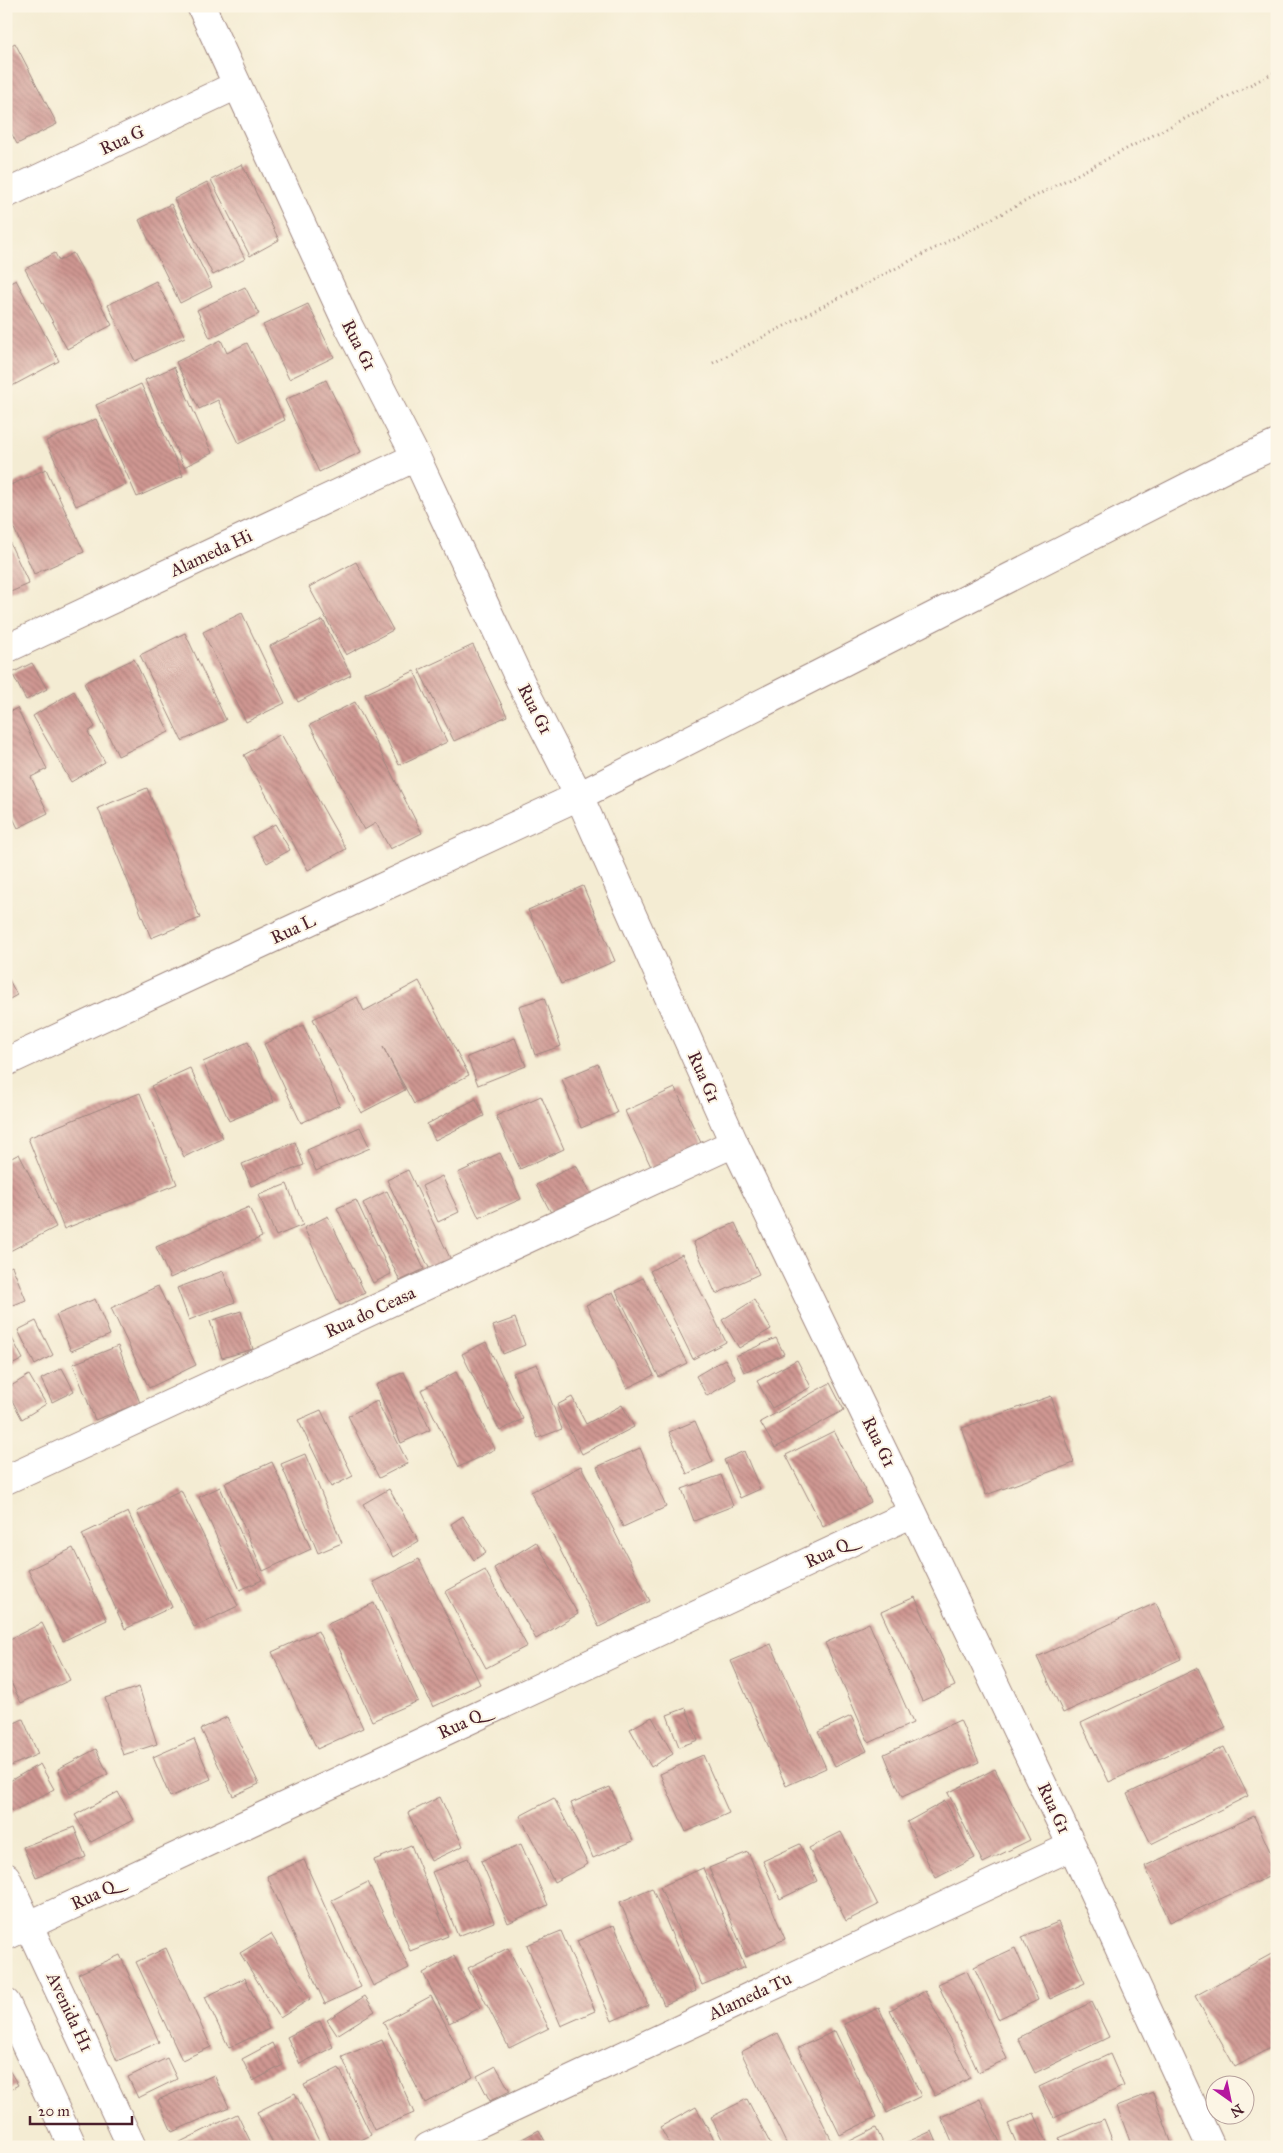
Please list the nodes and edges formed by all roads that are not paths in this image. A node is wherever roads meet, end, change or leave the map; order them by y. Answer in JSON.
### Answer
{"nodes":[{"id":1,"x":201,"y":6,"type":"edge"},
{"id":2,"x":237,"y":84,"type":"junction"},
{"id":3,"x":6,"y":194,"type":"edge"},
{"id":4,"x":1277,"y":444,"type":"edge"},
{"id":5,"x":416,"y":456,"type":"junction"},
{"id":6,"x":6,"y":649,"type":"edge"},
{"id":7,"x":579,"y":796,"type":"junction"},
{"id":8,"x":6,"y":1062,"type":"edge"},
{"id":9,"x":734,"y":1144,"type":"junction"},
{"id":10,"x":6,"y":1480,"type":"edge"},
{"id":11,"x":913,"y":1513,"type":"junction"},
{"id":12,"x":1072,"y":1846,"type":"junction"},
{"id":13,"x":6,"y":1877,"type":"edge"},
{"id":14,"x":18,"y":1930,"type":"edge"},
{"id":15,"x":6,"y":2003,"type":"edge"},
{"id":16,"x":73,"y":2147,"type":"edge"},
{"id":17,"x":132,"y":2147,"type":"edge"},
{"id":18,"x":428,"y":2147,"type":"edge"},
{"id":19,"x":1211,"y":2147,"type":"edge"}],
"edges":[{"from":1,"to":2,"type":"street","name":"Rua G1"},
{"from":2,"to":3,"type":"street","name":"Rua G"},
{"from":2,"to":5,"type":"street","name":"Rua G1"},
{"from":4,"to":7,"type":"street","name":"Rua L"},
{"from":5,"to":6,"type":"street","name":"Alameda Hi"},
{"from":5,"to":7,"type":"street","name":"Rua G1"},
{"from":7,"to":8,"type":"street","name":"Rua L"},
{"from":7,"to":9,"type":"street","name":"Rua G1"},
{"from":9,"to":10,"type":"street","name":"Rua do Ceasa"},
{"from":9,"to":11,"type":"street","name":"Rua G1"},
{"from":11,"to":12,"type":"street","name":"Rua G1"},
{"from":11,"to":14,"type":"street","name":"Rua Q"},
{"from":12,"to":18,"type":"street","name":"Alameda Tu"},
{"from":12,"to":19,"type":"street","name":"Rua G1"},
{"from":13,"to":14,"type":"street","name":"Avenida H1"},
{"from":14,"to":17,"type":"street","name":"Avenida H1"},
{"from":15,"to":16,"type":"street"}]}
